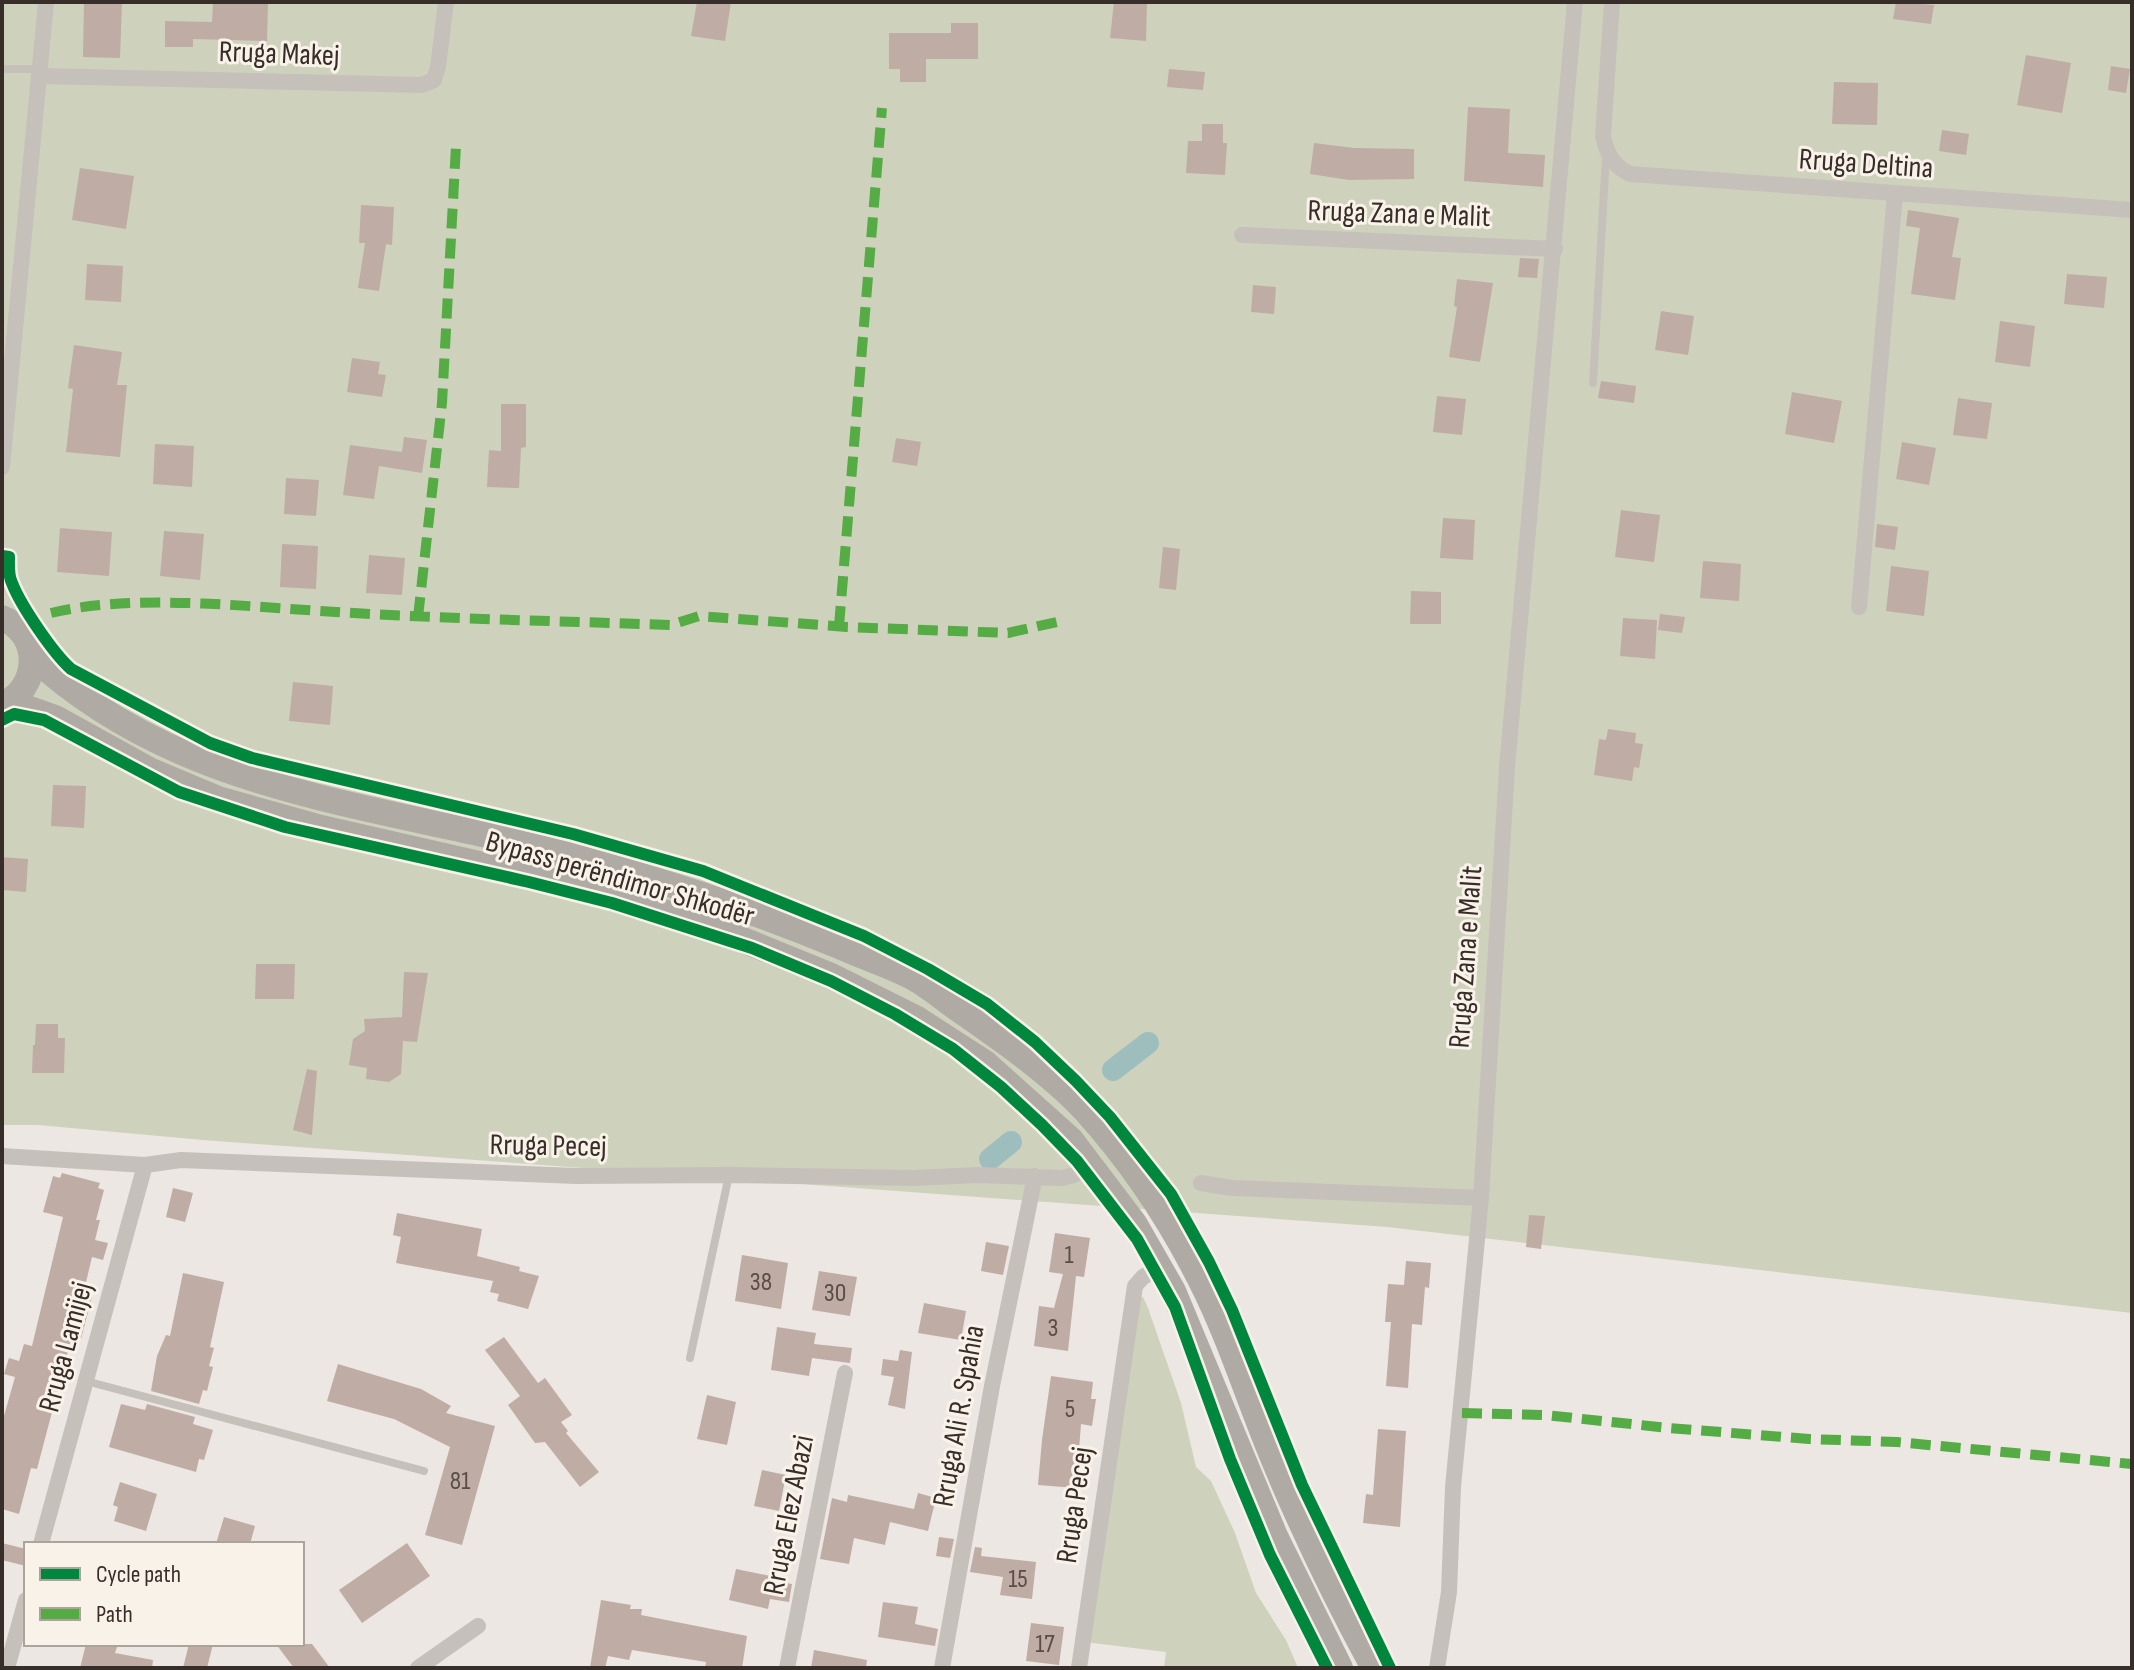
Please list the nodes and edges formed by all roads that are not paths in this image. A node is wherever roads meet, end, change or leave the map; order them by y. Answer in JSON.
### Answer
{"nodes":[{"id":1,"x":46,"y":2,"type":"edge"},
{"id":2,"x":446,"y":2,"type":"edge"},
{"id":3,"x":1575,"y":2,"type":"edge"},
{"id":4,"x":1612,"y":2,"type":"edge"},
{"id":5,"x":2,"y":69,"type":"edge"},
{"id":6,"x":42,"y":73,"type":"junction"},
{"id":7,"x":1606,"y":151,"type":"junction"},
{"id":8,"x":1895,"y":194,"type":"junction"},
{"id":9,"x":2132,"y":210,"type":"edge"},
{"id":10,"x":1242,"y":235,"type":"dead end"},
{"id":11,"x":1555,"y":249,"type":"junction"},
{"id":12,"x":1593,"y":383,"type":"dead end"},
{"id":13,"x":2,"y":467,"type":"edge"},
{"id":14,"x":1859,"y":607,"type":"dead end"},
{"id":15,"x":2,"y":618,"type":"edge"},
{"id":16,"x":32,"y":656,"type":"junction"},
{"id":17,"x":6,"y":704,"type":"edge"},
{"id":18,"x":2,"y":1156,"type":"edge"},
{"id":19,"x":145,"y":1165,"type":"junction"},
{"id":20,"x":1090,"y":1165,"type":"junction"},
{"id":21,"x":729,"y":1175,"type":"junction"},
{"id":22,"x":1035,"y":1176,"type":"junction"},
{"id":23,"x":1201,"y":1183,"type":"dead end"},
{"id":24,"x":1481,"y":1198,"type":"junction"},
{"id":25,"x":1160,"y":1267,"type":"junction"},
{"id":26,"x":690,"y":1358,"type":"dead end"},
{"id":27,"x":845,"y":1373,"type":"dead end"},
{"id":28,"x":86,"y":1381,"type":"junction"},
{"id":29,"x":424,"y":1471,"type":"dead end"},
{"id":30,"x":42,"y":1542,"type":"edge"},
{"id":31,"x":24,"y":1607,"type":"edge"},
{"id":32,"x":478,"y":1626,"type":"dead end"},
{"id":33,"x":7,"y":1668,"type":"edge"},
{"id":34,"x":418,"y":1668,"type":"edge"},
{"id":35,"x":787,"y":1668,"type":"edge"},
{"id":36,"x":942,"y":1668,"type":"edge"},
{"id":37,"x":1079,"y":1668,"type":"edge"},
{"id":38,"x":1340,"y":1668,"type":"edge"},
{"id":39,"x":1374,"y":1668,"type":"edge"},
{"id":40,"x":1437,"y":1668,"type":"edge"}],
"edges":[{"from":1,"to":6,"type":"street"},
{"from":2,"to":6,"type":"street","name":"Rruga Makej"},
{"from":3,"to":11,"type":"street","name":"Rruga Zana e Malit"},
{"from":4,"to":7,"type":"street"},
{"from":5,"to":6,"type":"lane"},
{"from":6,"to":13,"type":"street"},
{"from":7,"to":8,"type":"street","name":"Rruga Deltina"},
{"from":7,"to":12,"type":"lane"},
{"from":8,"to":9,"type":"street","name":"Rruga Deltina"},
{"from":8,"to":14,"type":"street"},
{"from":10,"to":11,"type":"street","name":"Rruga Zana e Malit"},
{"from":11,"to":24,"type":"street","name":"Rruga Zana e Malit"},
{"from":15,"to":16,"type":"highway","name":"Bypass perëndimor Shkodër"},
{"from":16,"to":17,"type":"highway","name":"Bypass perëndimor Shkodër"},
{"from":16,"to":39,"type":"highway","name":"Bypass perëndimor Shkodër"},
{"from":17,"to":20,"type":"highway","name":"Bypass perëndimor Shkodër"},
{"from":18,"to":19,"type":"street","name":"Rruga Pecej"},
{"from":19,"to":21,"type":"street","name":"Rruga Pecej"},
{"from":19,"to":28,"type":"street","name":"Rruga Lamijej"},
{"from":20,"to":22,"type":"street","name":"Rruga Pecej"},
{"from":20,"to":25,"type":"highway","name":"Bypass perëndimor Shkodër"},
{"from":21,"to":22,"type":"street","name":"Rruga Pecej"},
{"from":21,"to":26,"type":"lane"},
{"from":22,"to":36,"type":"street","name":"Rruga Ali R. Spahia"},
{"from":23,"to":24,"type":"street"},
{"from":24,"to":40,"type":"street","name":"Rruga Zana e Malit"},
{"from":25,"to":37,"type":"street","name":"Rruga Pecej"},
{"from":25,"to":38,"type":"highway","name":"Bypass perëndimor Shkodër"},
{"from":27,"to":35,"type":"street","name":"Rruga Elez Abazi"},
{"from":28,"to":29,"type":"lane"},
{"from":28,"to":30,"type":"street","name":"Rruga Lamijej"},
{"from":31,"to":33,"type":"street"},
{"from":32,"to":34,"type":"street"}]}
